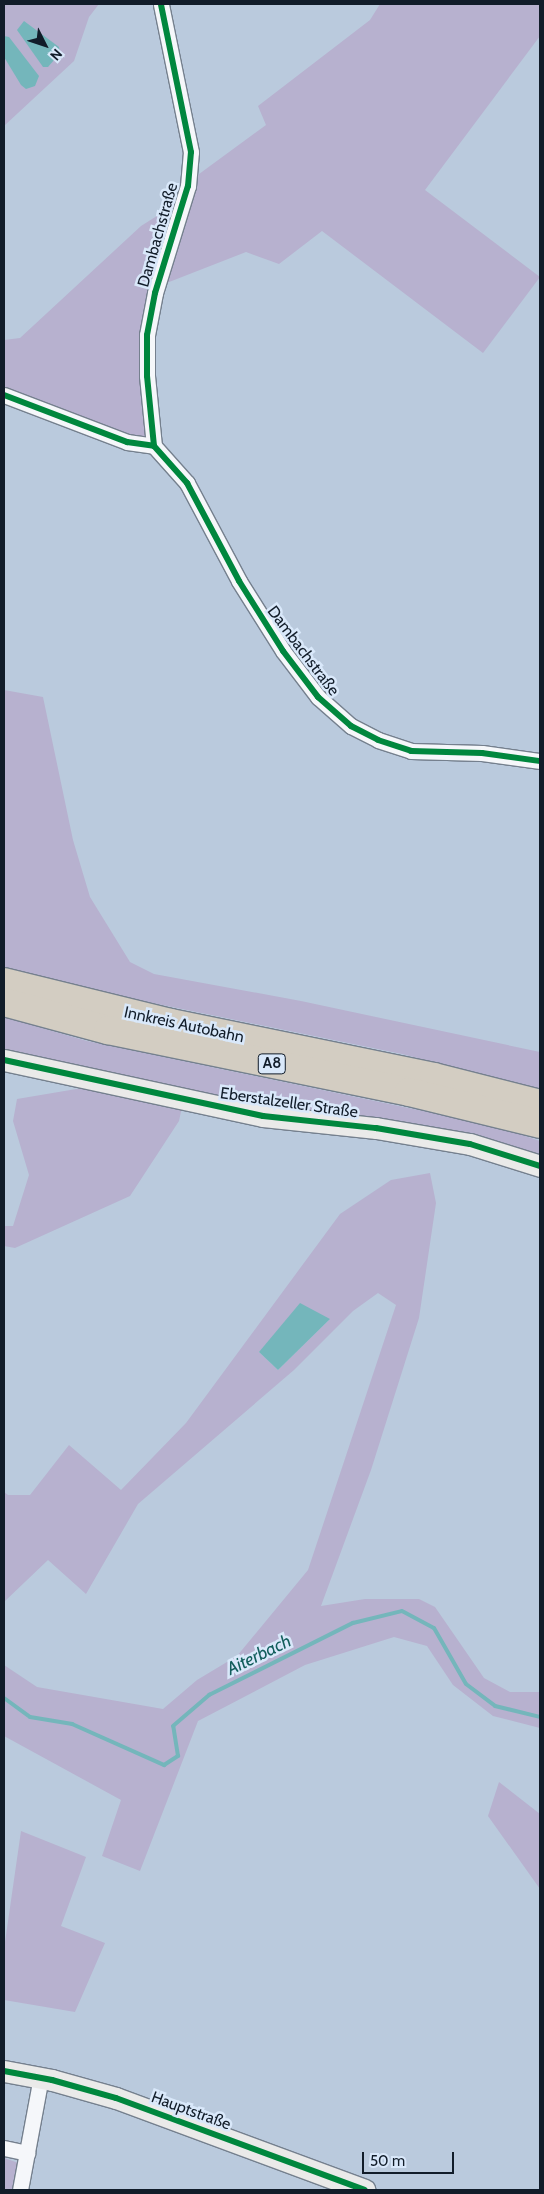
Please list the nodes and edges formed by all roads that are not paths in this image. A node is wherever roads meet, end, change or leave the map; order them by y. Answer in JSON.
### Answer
{"nodes":[{"id":1,"x":161,"y":4,"type":"edge"},
{"id":2,"x":4,"y":394,"type":"edge"},
{"id":3,"x":154,"y":446,"type":"junction"},
{"id":4,"x":540,"y":761,"type":"edge"},
{"id":5,"x":4,"y":982,"type":"edge"},
{"id":6,"x":4,"y":1002,"type":"edge"},
{"id":7,"x":4,"y":1060,"type":"edge"},
{"id":8,"x":540,"y":1104,"type":"edge"},
{"id":9,"x":540,"y":1124,"type":"edge"},
{"id":10,"x":540,"y":1166,"type":"edge"},
{"id":11,"x":4,"y":2071,"type":"edge"},
{"id":12,"x":40,"y":2077,"type":"junction"},
{"id":13,"x":4,"y":2148,"type":"edge"},
{"id":14,"x":27,"y":2153,"type":"junction"},
{"id":15,"x":20,"y":2190,"type":"edge"},
{"id":16,"x":366,"y":2190,"type":"edge"}],
"edges":[{"from":1,"to":3,"type":"street","name":"Dambachstraße"},
{"from":2,"to":3,"type":"street"},
{"from":3,"to":4,"type":"street","name":"Dambachstraße"},
{"from":5,"to":8,"type":"highway","name":"Innkreis Autobahn","number":"A8"},
{"from":6,"to":9,"type":"highway","name":"Innkreis Autobahn","number":"A8"},
{"from":7,"to":10,"type":"street","name":"Eberstalzeller Straße"},
{"from":11,"to":12,"type":"street","name":"Hauptstraße"},
{"from":12,"to":14,"type":"street"},
{"from":12,"to":16,"type":"street","name":"Hauptstraße"},
{"from":13,"to":14,"type":"street"},
{"from":14,"to":15,"type":"street"}]}
